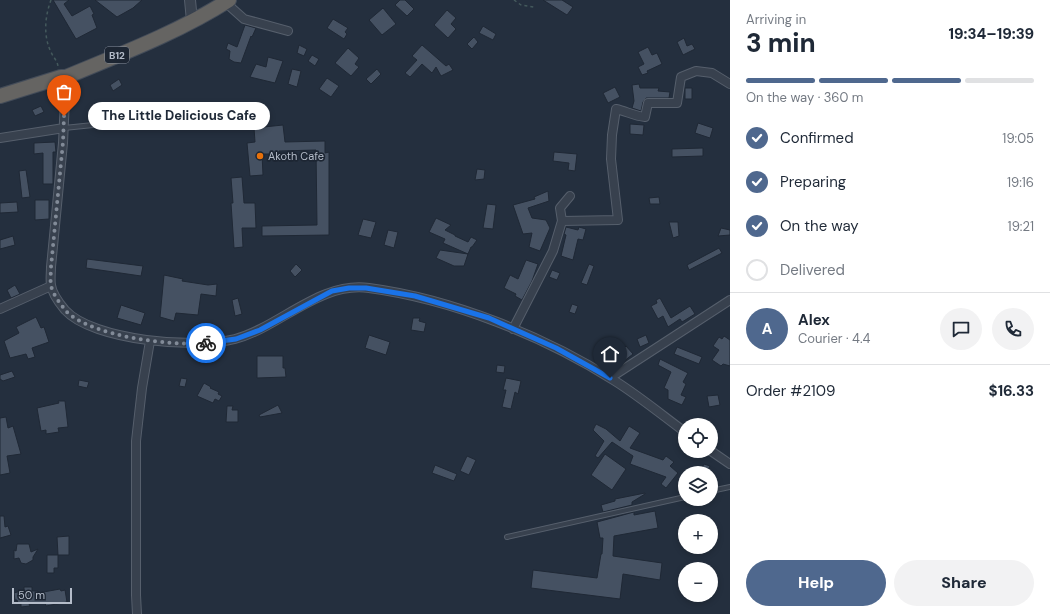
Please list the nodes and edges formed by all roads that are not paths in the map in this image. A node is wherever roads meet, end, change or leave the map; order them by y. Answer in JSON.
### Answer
{"nodes":[{"id":1,"x":190,"y":0,"type":"edge"},
{"id":2,"x":227,"y":1,"type":"edge"},
{"id":3,"x":192,"y":21,"type":"junction"},
{"id":4,"x":288,"y":31,"type":"dead end"},
{"id":5,"x":64,"y":77,"type":"junction"},
{"id":6,"x":730,"y":84,"type":"edge"},
{"id":7,"x":0,"y":96,"type":"edge"},
{"id":8,"x":209,"y":106,"type":"dead end"},
{"id":9,"x":64,"y":128,"type":"junction"},
{"id":10,"x":0,"y":138,"type":"edge"},
{"id":11,"x":570,"y":196,"type":"dead end"},
{"id":12,"x":562,"y":221,"type":"junction"},
{"id":13,"x":51,"y":286,"type":"junction"},
{"id":14,"x":730,"y":300,"type":"edge"},
{"id":15,"x":0,"y":309,"type":"edge"},
{"id":16,"x":513,"y":329,"type":"junction"},
{"id":17,"x":150,"y":341,"type":"junction"},
{"id":18,"x":610,"y":378,"type":"junction"},
{"id":19,"x":678,"y":427,"type":"edge"},
{"id":20,"x":718,"y":456,"type":"edge"},
{"id":21,"x":730,"y":464,"type":"edge"},
{"id":22,"x":730,"y":487,"type":"edge"},
{"id":23,"x":718,"y":490,"type":"edge"},
{"id":24,"x":678,"y":499,"type":"edge"},
{"id":25,"x":507,"y":537,"type":"dead end"},
{"id":26,"x":138,"y":614,"type":"edge"}],
"edges":[{"from":1,"to":3,"type":"street"},
{"from":2,"to":3,"type":"highway","number":"B12"},
{"from":2,"to":4,"type":"street"},
{"from":3,"to":5,"type":"highway","number":"B12"},
{"from":5,"to":7,"type":"highway","number":"B12"},
{"from":5,"to":9,"type":"street"},
{"from":6,"to":12,"type":"street"},
{"from":8,"to":9,"type":"lane"},
{"from":9,"to":10,"type":"street"},
{"from":9,"to":13,"type":"street"},
{"from":11,"to":12,"type":"street"},
{"from":12,"to":16,"type":"street"},
{"from":13,"to":15,"type":"street"},
{"from":13,"to":17,"type":"street"},
{"from":14,"to":18,"type":"street"},
{"from":16,"to":17,"type":"street"},
{"from":16,"to":18,"type":"street"},
{"from":17,"to":26,"type":"street"},
{"from":18,"to":19,"type":"street"},
{"from":20,"to":21,"type":"street"},
{"from":22,"to":23,"type":"lane"},
{"from":24,"to":25,"type":"lane"}]}
